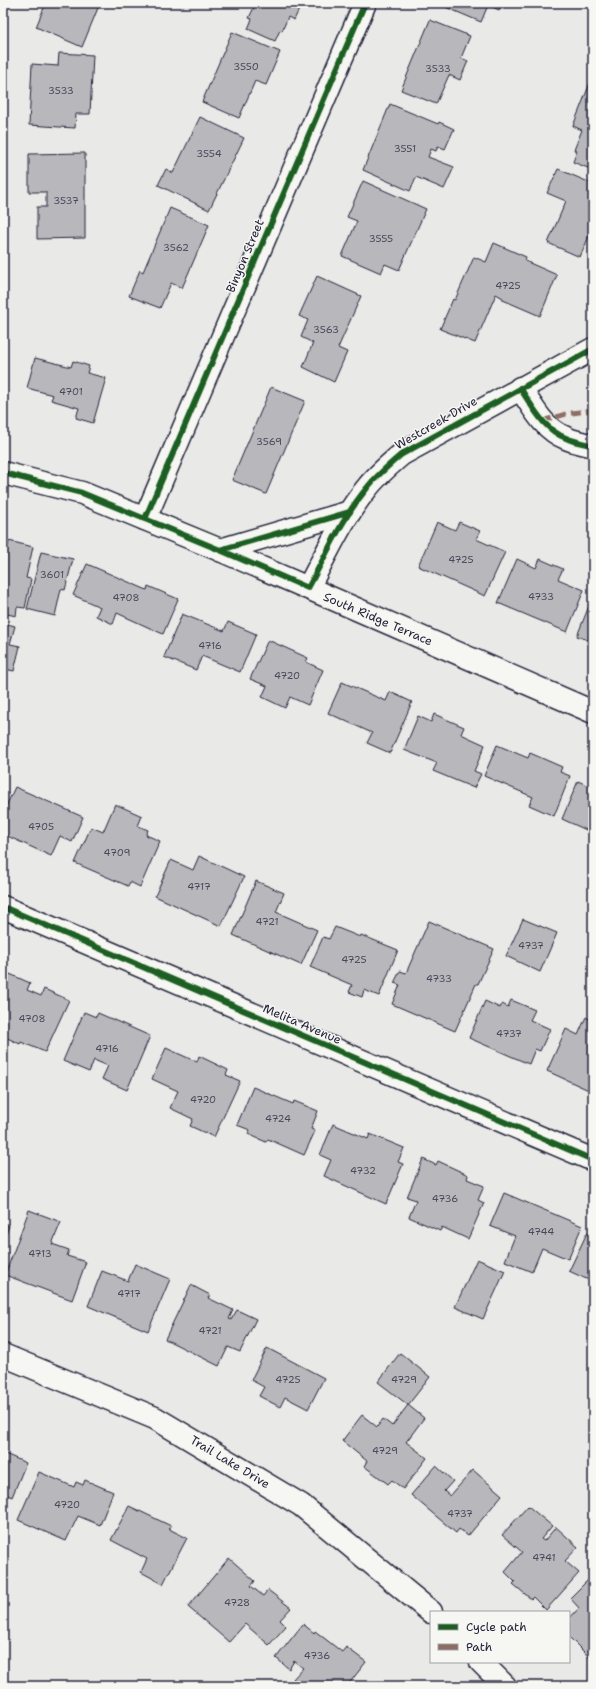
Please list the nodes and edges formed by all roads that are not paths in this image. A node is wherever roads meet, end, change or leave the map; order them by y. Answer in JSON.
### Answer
{"nodes":[{"id":1,"x":365,"y":3,"type":"edge"},
{"id":2,"x":593,"y":349,"type":"edge"},
{"id":3,"x":520,"y":388,"type":"junction"},
{"id":4,"x":593,"y":446,"type":"edge"},
{"id":5,"x":3,"y":473,"type":"edge"},
{"id":6,"x":350,"y":512,"type":"junction"},
{"id":7,"x":145,"y":519,"type":"junction"},
{"id":8,"x":220,"y":550,"type":"junction"},
{"id":9,"x":308,"y":588,"type":"junction"},
{"id":10,"x":593,"y":712,"type":"edge"},
{"id":11,"x":3,"y":907,"type":"edge"},
{"id":12,"x":593,"y":1160,"type":"edge"},
{"id":13,"x":3,"y":1355,"type":"edge"},
{"id":14,"x":430,"y":1611,"type":"edge"},
{"id":15,"x":482,"y":1663,"type":"edge"},
{"id":16,"x":505,"y":1686,"type":"edge"}],
"edges":[{"from":1,"to":7,"type":"street","name":"Binyon Street"},
{"from":2,"to":3,"type":"street","name":"Westcreek Drive"},
{"from":3,"to":4,"type":"street"},
{"from":3,"to":6,"type":"street","name":"Westcreek Drive"},
{"from":5,"to":7,"type":"street","name":"South Ridge Terrace"},
{"from":6,"to":8,"type":"street"},
{"from":6,"to":9,"type":"street","name":"Westcreek Drive"},
{"from":7,"to":8,"type":"street","name":"South Ridge Terrace"},
{"from":8,"to":9,"type":"street","name":"South Ridge Terrace"},
{"from":9,"to":10,"type":"street","name":"South Ridge Terrace"},
{"from":11,"to":12,"type":"street","name":"Melita Avenue"},
{"from":13,"to":14,"type":"street","name":"Trail Lake Drive"},
{"from":15,"to":16,"type":"street"}]}
